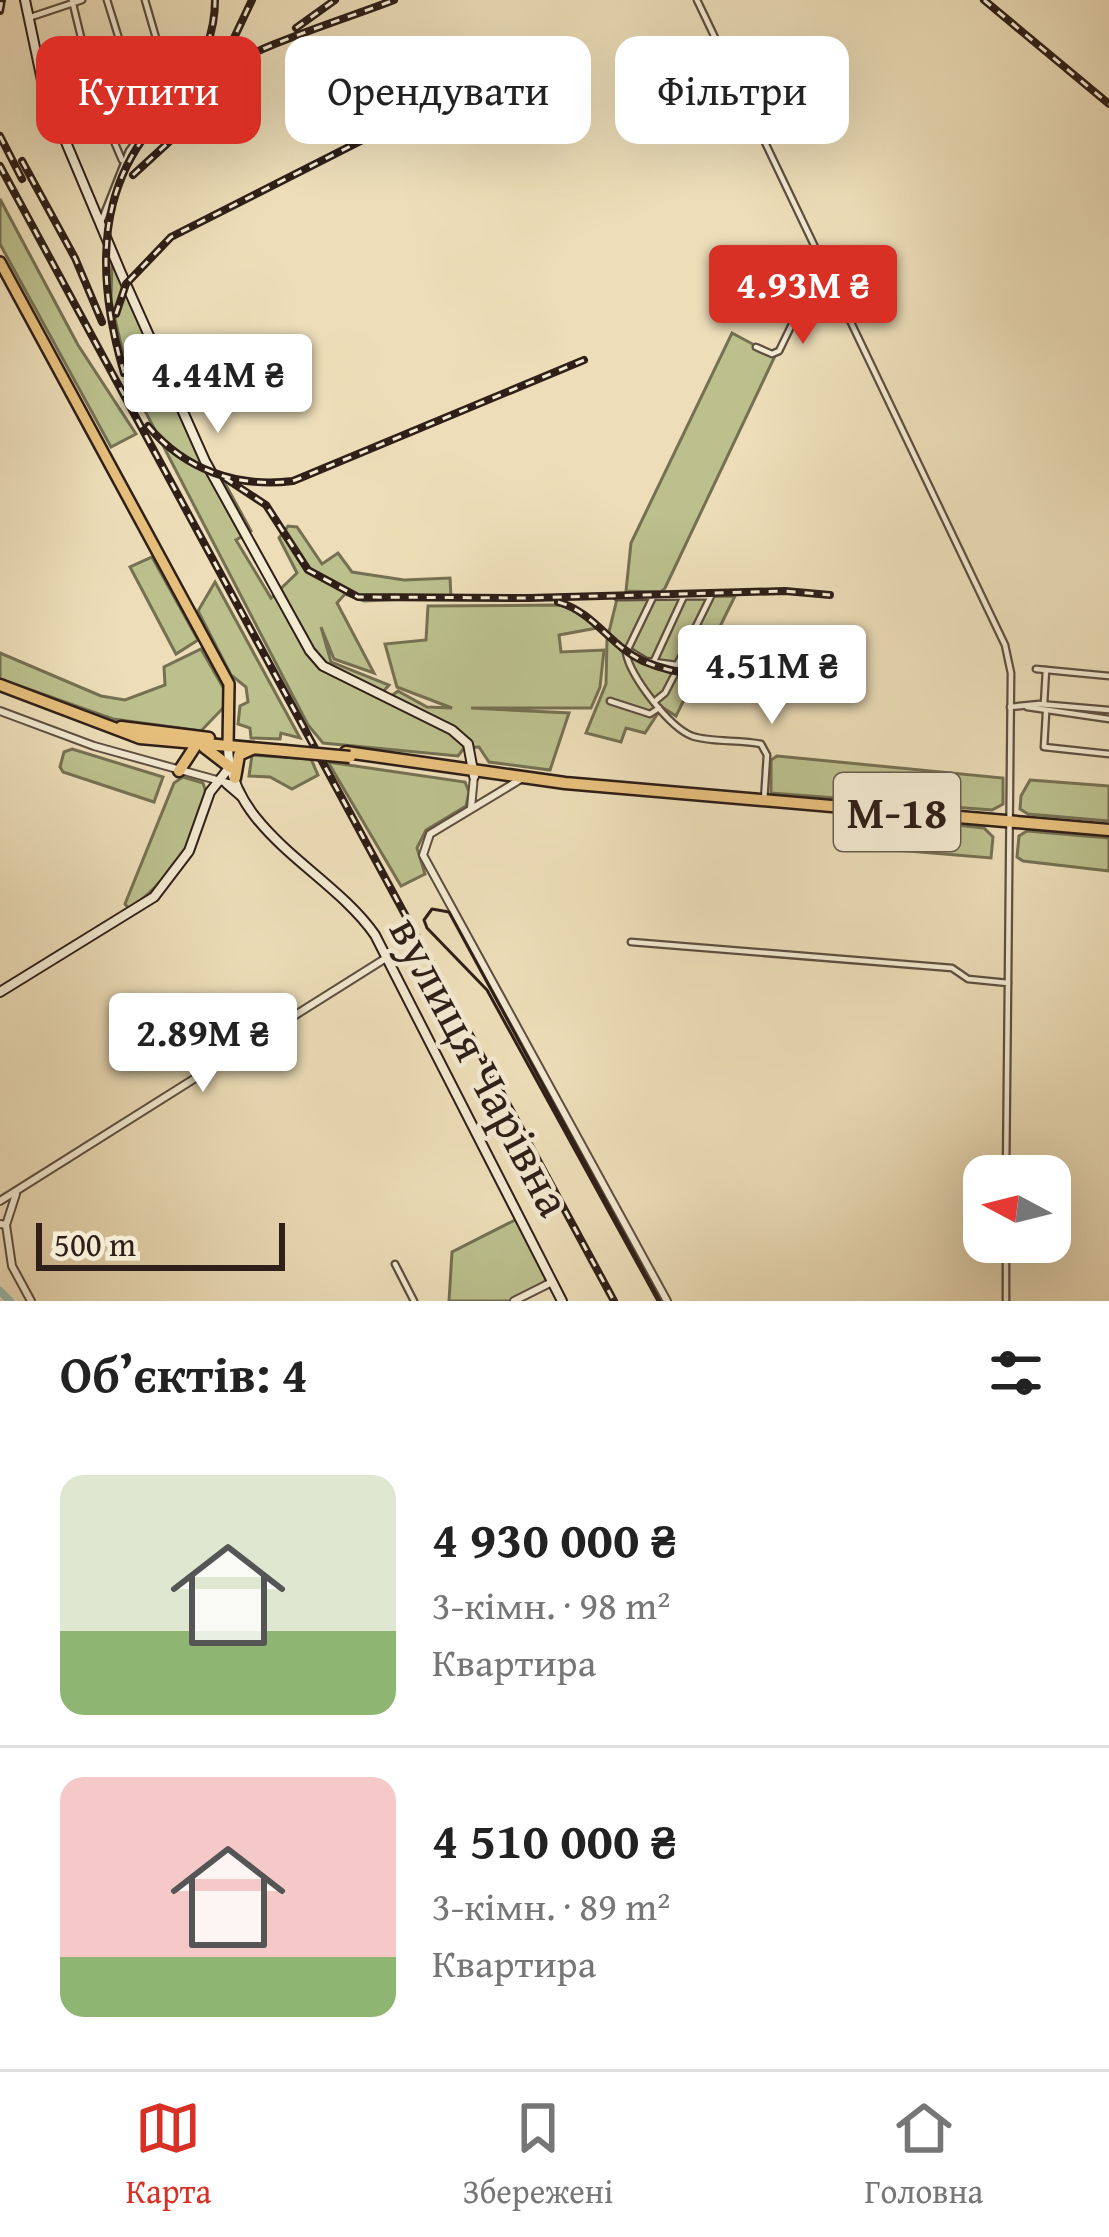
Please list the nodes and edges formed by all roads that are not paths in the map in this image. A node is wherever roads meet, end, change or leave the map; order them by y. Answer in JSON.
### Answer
{"nodes":[{"id":1,"x":26,"y":0,"type":"edge"},
{"id":2,"x":82,"y":0,"type":"edge"},
{"id":3,"x":107,"y":0,"type":"edge"},
{"id":4,"x":145,"y":0,"type":"edge"},
{"id":5,"x":697,"y":0,"type":"edge"},
{"id":6,"x":73,"y":2,"type":"edge"},
{"id":7,"x":28,"y":15,"type":"junction"},
{"id":8,"x":118,"y":36,"type":"edge"},
{"id":9,"x":156,"y":36,"type":"edge"},
{"id":10,"x":131,"y":144,"type":"edge"},
{"id":11,"x":125,"y":151,"type":"junction"},
{"id":12,"x":100,"y":224,"type":"junction"},
{"id":13,"x":0,"y":262,"type":"edge"},
{"id":14,"x":826,"y":268,"type":"junction"},
{"id":15,"x":756,"y":347,"type":"dead end"},
{"id":16,"x":684,"y":596,"type":"junction"},
{"id":17,"x":616,"y":597,"type":"dead end"},
{"id":18,"x":653,"y":597,"type":"junction"},
{"id":19,"x":628,"y":650,"type":"junction"},
{"id":20,"x":653,"y":661,"type":"dead end"},
{"id":21,"x":1036,"y":669,"type":"dead end"},
{"id":22,"x":676,"y":670,"type":"dead end"},
{"id":23,"x":1046,"y":670,"type":"junction"},
{"id":24,"x":1109,"y":676,"type":"edge"},
{"id":25,"x":0,"y":685,"type":"edge"},
{"id":26,"x":610,"y":701,"type":"dead end"},
{"id":27,"x":1044,"y":704,"type":"junction"},
{"id":28,"x":657,"y":705,"type":"junction"},
{"id":29,"x":1027,"y":706,"type":"junction"},
{"id":30,"x":1010,"y":707,"type":"junction"},
{"id":31,"x":1109,"y":710,"type":"edge"},
{"id":32,"x":0,"y":711,"type":"edge"},
{"id":33,"x":1046,"y":712,"type":"junction"},
{"id":34,"x":1109,"y":719,"type":"edge"},
{"id":35,"x":115,"y":728,"type":"junction"},
{"id":36,"x":169,"y":742,"type":"junction"},
{"id":37,"x":229,"y":743,"type":"junction"},
{"id":38,"x":199,"y":745,"type":"junction"},
{"id":39,"x":252,"y":748,"type":"junction"},
{"id":40,"x":285,"y":748,"type":"junction"},
{"id":41,"x":1109,"y":754,"type":"edge"},
{"id":42,"x":182,"y":765,"type":"junction"},
{"id":43,"x":474,"y":772,"type":"junction"},
{"id":44,"x":522,"y":778,"type":"junction"},
{"id":45,"x":229,"y":779,"type":"junction"},
{"id":46,"x":764,"y":801,"type":"junction"},
{"id":47,"x":470,"y":812,"type":"junction"},
{"id":48,"x":1008,"y":822,"type":"junction"},
{"id":49,"x":1109,"y":830,"type":"edge"},
{"id":50,"x":631,"y":942,"type":"dead end"},
{"id":51,"x":386,"y":958,"type":"junction"},
{"id":52,"x":1009,"y":983,"type":"junction"},
{"id":53,"x":0,"y":992,"type":"edge"},
{"id":54,"x":1006,"y":1155,"type":"edge"},
{"id":55,"x":17,"y":1191,"type":"junction"},
{"id":56,"x":0,"y":1202,"type":"edge"},
{"id":57,"x":3,"y":1225,"type":"edge"},
{"id":58,"x":1006,"y":1263,"type":"edge"},
{"id":59,"x":395,"y":1264,"type":"dead end"},
{"id":60,"x":552,"y":1282,"type":"junction"},
{"id":61,"x":31,"y":1301,"type":"edge"},
{"id":62,"x":414,"y":1301,"type":"edge"},
{"id":63,"x":514,"y":1301,"type":"edge"},
{"id":64,"x":562,"y":1301,"type":"edge"},
{"id":65,"x":667,"y":1301,"type":"edge"},
{"id":66,"x":1006,"y":1301,"type":"edge"}],
"edges":[{"from":1,"to":7,"type":"main road"},
{"from":2,"to":6,"type":"street"},
{"from":3,"to":8,"type":"street"},
{"from":4,"to":9,"type":"street"},
{"from":5,"to":14,"type":"street"},
{"from":6,"to":7,"type":"street"},
{"from":6,"to":11,"type":"street"},
{"from":7,"to":12,"type":"main road"},
{"from":10,"to":11,"type":"street"},
{"from":11,"to":12,"type":"street"},
{"from":12,"to":43,"type":"main road"},
{"from":13,"to":37,"type":"main road"},
{"from":14,"to":15,"type":"street"},
{"from":14,"to":30,"type":"street"},
{"from":16,"to":18,"type":"street"},
{"from":16,"to":19,"type":"street"},
{"from":16,"to":20,"type":"street"},
{"from":17,"to":18,"type":"street"},
{"from":18,"to":19,"type":"street"},
{"from":19,"to":28,"type":"street"},
{"from":21,"to":23,"type":"street"},
{"from":22,"to":28,"type":"street"},
{"from":23,"to":24,"type":"street"},
{"from":23,"to":27,"type":"street"},
{"from":25,"to":35,"type":"highway","number":"М-18"},
{"from":26,"to":28,"type":"street"},
{"from":27,"to":29,"type":"street"},
{"from":27,"to":31,"type":"street"},
{"from":28,"to":46,"type":"street"},
{"from":29,"to":30,"type":"street"},
{"from":29,"to":33,"type":"street"},
{"from":30,"to":48,"type":"street"},
{"from":32,"to":42,"type":"street"},
{"from":33,"to":34,"type":"street"},
{"from":33,"to":41,"type":"street"},
{"from":35,"to":36,"type":"highway","number":"М-18"},
{"from":35,"to":37,"type":"highway","number":"М-18"},
{"from":36,"to":38,"type":"highway","number":"М-18"},
{"from":36,"to":42,"type":"highway"},
{"from":37,"to":38,"type":"highway","number":"М-18"},
{"from":37,"to":39,"type":"highway","number":"М-18"},
{"from":37,"to":40,"type":"highway","number":"М-18"},
{"from":37,"to":45,"type":"main road"},
{"from":38,"to":42,"type":"highway"},
{"from":38,"to":45,"type":"highway"},
{"from":39,"to":40,"type":"highway","number":"М-18"},
{"from":39,"to":45,"type":"highway"},
{"from":40,"to":43,"type":"highway","number":"М-18","bridge":true},
{"from":42,"to":45,"type":"street"},
{"from":43,"to":44,"type":"highway","number":"М-18"},
{"from":43,"to":47,"type":"street"},
{"from":44,"to":46,"type":"highway","number":"М-18"},
{"from":44,"to":47,"type":"street"},
{"from":45,"to":51,"type":"main road","name":"вулиця Чарівна"},
{"from":45,"to":53,"type":"main road"},
{"from":46,"to":48,"type":"highway","number":"М-18"},
{"from":47,"to":65,"type":"street"},
{"from":48,"to":49,"type":"highway","number":"М-18"},
{"from":48,"to":52,"type":"street"},
{"from":50,"to":52,"type":"street"},
{"from":51,"to":55,"type":"street"},
{"from":51,"to":60,"type":"main road","name":"вулиця Чарівна"},
{"from":52,"to":54,"type":"street"},
{"from":55,"to":56,"type":"street"},
{"from":55,"to":57,"type":"street"},
{"from":57,"to":61,"type":"street"},
{"from":58,"to":66,"type":"street"},
{"from":59,"to":62,"type":"street"},
{"from":60,"to":63,"type":"street"},
{"from":60,"to":64,"type":"main road","name":"вулиця Чарівна"}]}
